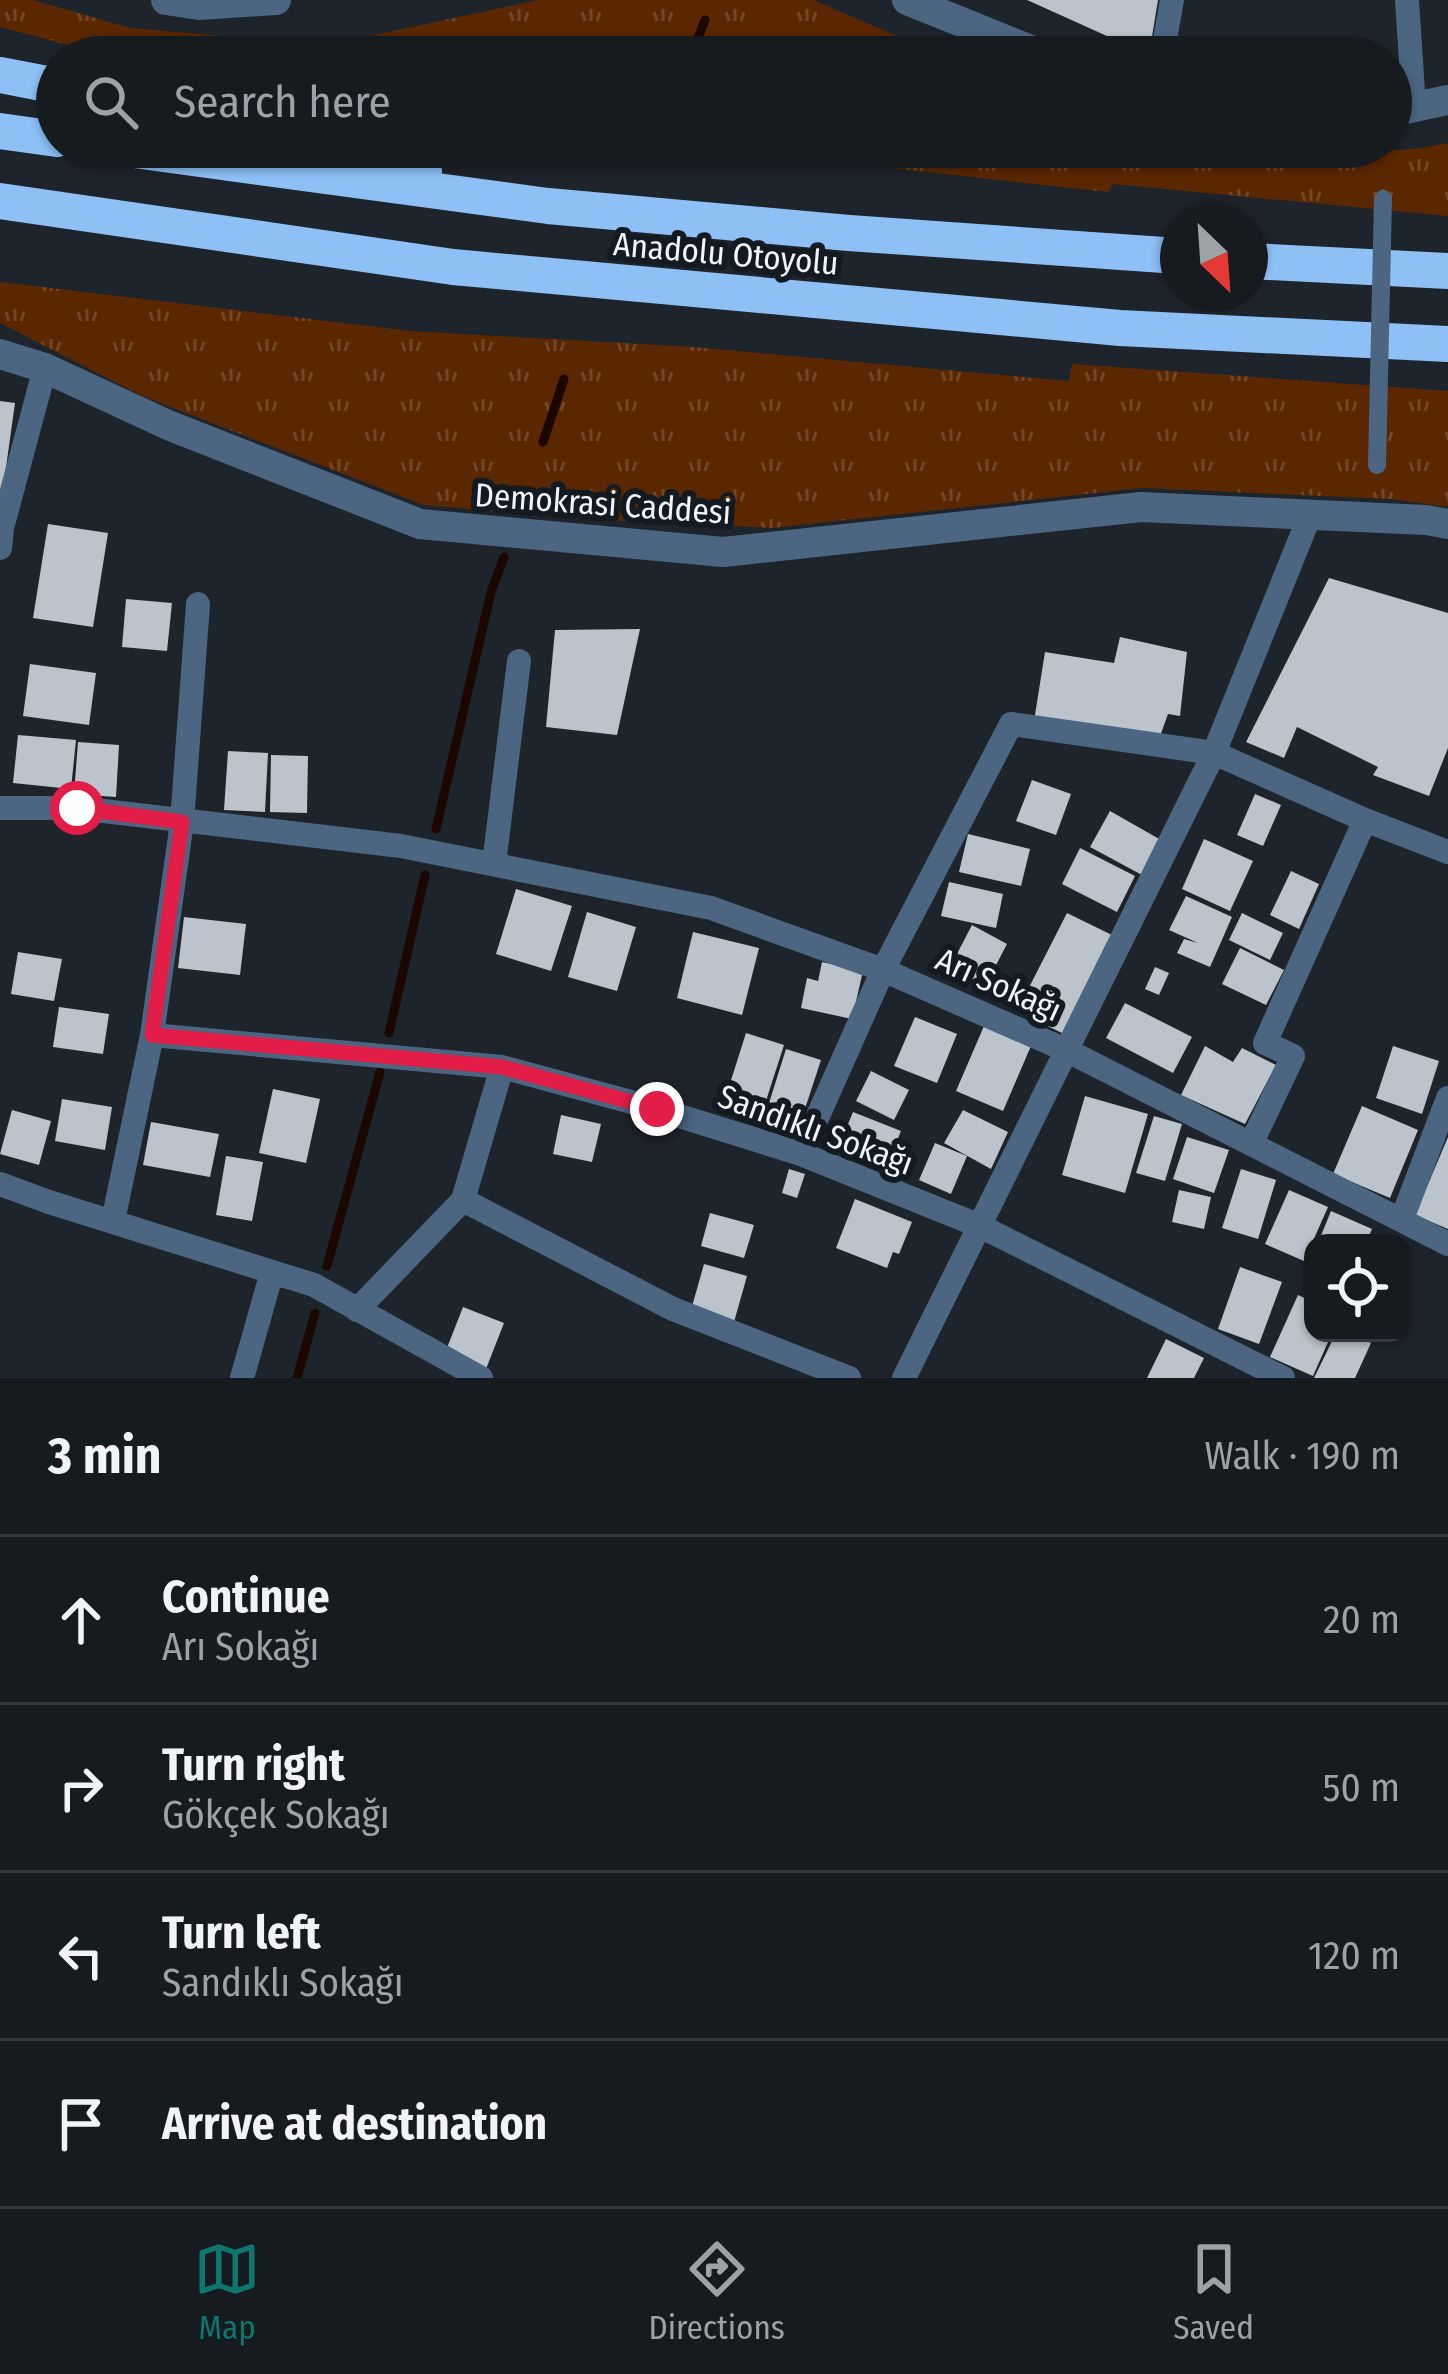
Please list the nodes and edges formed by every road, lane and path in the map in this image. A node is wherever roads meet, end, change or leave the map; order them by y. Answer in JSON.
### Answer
{"nodes":[{"id":1,"x":166,"y":0,"type":"edge"},
{"id":2,"x":276,"y":0,"type":"edge"},
{"id":3,"x":907,"y":0,"type":"edge"},
{"id":4,"x":1172,"y":0,"type":"edge"},
{"id":5,"x":1407,"y":0,"type":"edge"},
{"id":6,"x":996,"y":36,"type":"edge"},
{"id":7,"x":1166,"y":36,"type":"edge"},
{"id":8,"x":1405,"y":36,"type":"edge"},
{"id":9,"x":0,"y":75,"type":"edge"},
{"id":10,"x":36,"y":82,"type":"edge"},
{"id":11,"x":1448,"y":100,"type":"edge"},
{"id":12,"x":1412,"y":108,"type":"edge"},
{"id":13,"x":0,"y":130,"type":"edge"},
{"id":14,"x":36,"y":136,"type":"edge"},
{"id":15,"x":267,"y":168,"type":"edge"},
{"id":16,"x":411,"y":168,"type":"edge"},
{"id":17,"x":1383,"y":199,"type":"dead end"},
{"id":18,"x":0,"y":201,"type":"edge"},
{"id":19,"x":548,"y":206,"type":"junction"},
{"id":20,"x":1160,"y":255,"type":"edge"},
{"id":21,"x":1268,"y":262,"type":"edge"},
{"id":22,"x":1448,"y":271,"type":"edge"},
{"id":23,"x":1448,"y":344,"type":"edge"},
{"id":24,"x":0,"y":354,"type":"edge"},
{"id":25,"x":45,"y":368,"type":"junction"},
{"id":26,"x":1377,"y":465,"type":"dead end"},
{"id":27,"x":1310,"y":515,"type":"junction"},
{"id":28,"x":1448,"y":524,"type":"edge"},
{"id":29,"x":0,"y":548,"type":"edge"},
{"id":30,"x":198,"y":604,"type":"dead end"},
{"id":31,"x":519,"y":661,"type":"dead end"},
{"id":32,"x":1214,"y":754,"type":"junction"},
{"id":33,"x":0,"y":808,"type":"edge"},
{"id":34,"x":1365,"y":820,"type":"junction"},
{"id":35,"x":182,"y":822,"type":"junction"},
{"id":36,"x":1448,"y":852,"type":"edge"},
{"id":37,"x":494,"y":865,"type":"junction"},
{"id":38,"x":883,"y":970,"type":"junction"},
{"id":39,"x":152,"y":1035,"type":"junction"},
{"id":40,"x":1068,"y":1051,"type":"junction"},
{"id":41,"x":502,"y":1067,"type":"junction"},
{"id":42,"x":1448,"y":1098,"type":"edge"},
{"id":43,"x":1252,"y":1142,"type":"junction"},
{"id":44,"x":801,"y":1154,"type":"junction"},
{"id":45,"x":0,"y":1184,"type":"edge"},
{"id":46,"x":464,"y":1199,"type":"junction"},
{"id":47,"x":1402,"y":1219,"type":"junction"},
{"id":48,"x":112,"y":1221,"type":"junction"},
{"id":49,"x":980,"y":1226,"type":"junction"},
{"id":50,"x":1448,"y":1244,"type":"edge"},
{"id":51,"x":272,"y":1272,"type":"junction"},
{"id":52,"x":357,"y":1310,"type":"junction"},
{"id":53,"x":471,"y":1375,"type":"edge"},
{"id":54,"x":242,"y":1378,"type":"edge"},
{"id":55,"x":848,"y":1378,"type":"edge"},
{"id":56,"x":904,"y":1378,"type":"edge"},
{"id":57,"x":1282,"y":1378,"type":"edge"}],
"edges":[{"from":1,"to":2,"type":"street"},
{"from":3,"to":6,"type":"street"},
{"from":4,"to":7,"type":"street"},
{"from":5,"to":8,"type":"street"},
{"from":9,"to":10,"type":"highway"},
{"from":11,"to":12,"type":"street"},
{"from":13,"to":14,"type":"highway"},
{"from":15,"to":19,"type":"highway","name":"Anadolu Otoyolu"},
{"from":16,"to":19,"type":"highway"},
{"from":17,"to":26,"type":"street","bridge":true},
{"from":18,"to":23,"type":"highway","name":"Anadolu Otoyolu"},
{"from":19,"to":20,"type":"highway","name":"Anadolu Otoyolu"},
{"from":21,"to":22,"type":"highway"},
{"from":24,"to":25,"type":"street","name":"Demokrasi Caddesi"},
{"from":25,"to":27,"type":"street","name":"Demokrasi Caddesi"},
{"from":25,"to":29,"type":"street"},
{"from":27,"to":28,"type":"street","name":"Demokrasi Caddesi"},
{"from":27,"to":32,"type":"street"},
{"from":30,"to":35,"type":"street"},
{"from":31,"to":37,"type":"street"},
{"from":32,"to":34,"type":"street"},
{"from":32,"to":38,"type":"street"},
{"from":32,"to":40,"type":"street"},
{"from":33,"to":35,"type":"street","name":"Arı Sokağı"},
{"from":34,"to":36,"type":"street"},
{"from":34,"to":43,"type":"street"},
{"from":35,"to":37,"type":"street","name":"Arı Sokağı"},
{"from":35,"to":39,"type":"street"},
{"from":37,"to":38,"type":"street","name":"Arı Sokağı"},
{"from":38,"to":40,"type":"street","name":"Arı Sokağı"},
{"from":38,"to":44,"type":"street"},
{"from":39,"to":41,"type":"street","name":"Sandıklı Sokağı"},
{"from":39,"to":48,"type":"street"},
{"from":40,"to":43,"type":"street","name":"Arı Sokağı"},
{"from":40,"to":49,"type":"street"},
{"from":41,"to":44,"type":"street","name":"Sandıklı Sokağı"},
{"from":41,"to":46,"type":"street"},
{"from":42,"to":47,"type":"street"},
{"from":43,"to":47,"type":"street","name":"Arı Sokağı"},
{"from":44,"to":49,"type":"street","name":"Sandıklı Sokağı"},
{"from":45,"to":48,"type":"street"},
{"from":46,"to":52,"type":"street"},
{"from":46,"to":55,"type":"street"},
{"from":47,"to":50,"type":"street","name":"Arı Sokağı"},
{"from":48,"to":51,"type":"street"},
{"from":49,"to":56,"type":"street"},
{"from":49,"to":57,"type":"street","name":"Sandıklı Sokağı"},
{"from":51,"to":52,"type":"street"},
{"from":51,"to":54,"type":"street"},
{"from":52,"to":53,"type":"street"}]}
